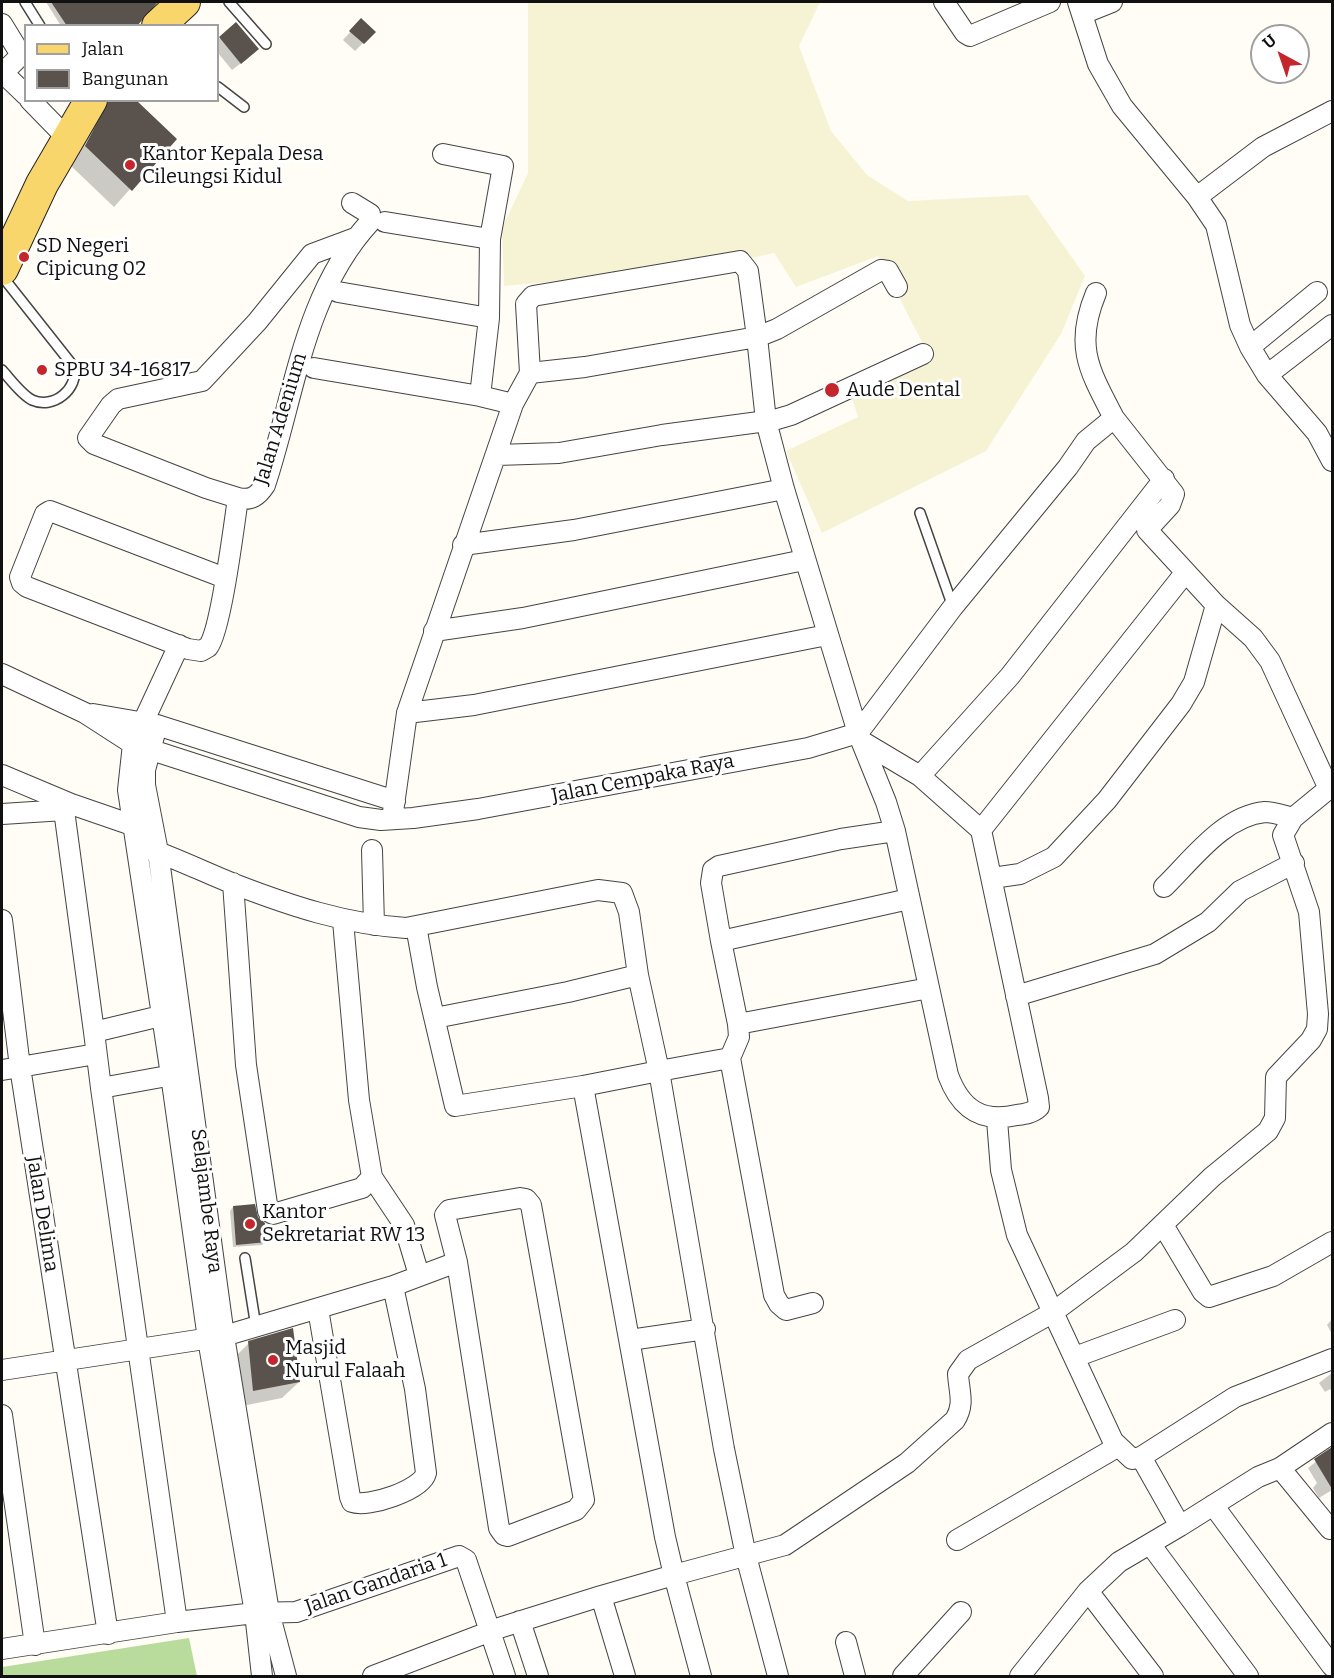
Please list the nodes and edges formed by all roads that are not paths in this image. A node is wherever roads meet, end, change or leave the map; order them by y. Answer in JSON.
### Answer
{"nodes":[{"id":1,"x":25,"y":2,"type":"edge"},
{"id":2,"x":184,"y":2,"type":"edge"},
{"id":3,"x":229,"y":2,"type":"edge"},
{"id":4,"x":944,"y":2,"type":"edge"},
{"id":5,"x":1050,"y":2,"type":"edge"},
{"id":6,"x":1112,"y":2,"type":"edge"},
{"id":7,"x":1080,"y":8,"type":"edge"},
{"id":8,"x":2,"y":24,"type":"edge"},
{"id":9,"x":39,"y":24,"type":"edge"},
{"id":10,"x":162,"y":24,"type":"edge"},
{"id":11,"x":266,"y":44,"type":"dead end"},
{"id":12,"x":219,"y":88,"type":"edge"},
{"id":13,"x":24,"y":94,"type":"edge"},
{"id":14,"x":32,"y":102,"type":"edge"},
{"id":15,"x":89,"y":102,"type":"edge"},
{"id":16,"x":244,"y":107,"type":"dead end"},
{"id":17,"x":1332,"y":111,"type":"edge"},
{"id":18,"x":68,"y":139,"type":"junction"},
{"id":19,"x":443,"y":154,"type":"dead end"},
{"id":20,"x":1197,"y":197,"type":"junction"},
{"id":21,"x":352,"y":203,"type":"dead end"},
{"id":22,"x":385,"y":222,"type":"dead end"},
{"id":23,"x":355,"y":238,"type":"junction"},
{"id":24,"x":490,"y":239,"type":"junction"},
{"id":25,"x":2,"y":269,"type":"edge"},
{"id":26,"x":2,"y":276,"type":"edge"},
{"id":27,"x":897,"y":287,"type":"dead end"},
{"id":28,"x":338,"y":292,"type":"dead end"},
{"id":29,"x":1317,"y":292,"type":"dead end"},
{"id":30,"x":1096,"y":293,"type":"dead end"},
{"id":31,"x":489,"y":318,"type":"junction"},
{"id":32,"x":1332,"y":325,"type":"edge"},
{"id":33,"x":766,"y":334,"type":"junction"},
{"id":34,"x":1250,"y":347,"type":"junction"},
{"id":35,"x":923,"y":354,"type":"dead end"},
{"id":36,"x":314,"y":368,"type":"dead end"},
{"id":37,"x":2,"y":370,"type":"edge"},
{"id":38,"x":530,"y":373,"type":"junction"},
{"id":39,"x":1267,"y":375,"type":"junction"},
{"id":40,"x":496,"y":400,"type":"junction"},
{"id":41,"x":1114,"y":418,"type":"junction"},
{"id":42,"x":777,"y":419,"type":"junction"},
{"id":43,"x":1325,"y":429,"type":"edge"},
{"id":44,"x":497,"y":455,"type":"junction"},
{"id":45,"x":1332,"y":461,"type":"edge"},
{"id":46,"x":1164,"y":479,"type":"junction"},
{"id":47,"x":784,"y":489,"type":"junction"},
{"id":48,"x":238,"y":498,"type":"junction"},
{"id":49,"x":920,"y":513,"type":"dead end"},
{"id":50,"x":463,"y":544,"type":"junction"},
{"id":51,"x":804,"y":560,"type":"junction"},
{"id":52,"x":1185,"y":573,"type":"junction"},
{"id":53,"x":225,"y":578,"type":"junction"},
{"id":54,"x":1216,"y":605,"type":"junction"},
{"id":55,"x":953,"y":607,"type":"junction"},
{"id":56,"x":434,"y":631,"type":"junction"},
{"id":57,"x":828,"y":635,"type":"junction"},
{"id":58,"x":179,"y":645,"type":"junction"},
{"id":59,"x":2,"y":674,"type":"edge"},
{"id":60,"x":85,"y":713,"type":"junction"},
{"id":61,"x":407,"y":713,"type":"junction"},
{"id":62,"x":149,"y":724,"type":"junction"},
{"id":63,"x":861,"y":738,"type":"junction"},
{"id":64,"x":141,"y":747,"type":"junction"},
{"id":65,"x":2,"y":775,"type":"edge"},
{"id":66,"x":920,"y":776,"type":"junction"},
{"id":67,"x":1331,"y":788,"type":"edge"},
{"id":68,"x":67,"y":807,"type":"junction"},
{"id":69,"x":383,"y":809,"type":"junction"},
{"id":70,"x":2,"y":814,"type":"edge"},
{"id":71,"x":1293,"y":819,"type":"junction"},
{"id":72,"x":132,"y":825,"type":"junction"},
{"id":73,"x":981,"y":830,"type":"junction"},
{"id":74,"x":895,"y":831,"type":"junction"},
{"id":75,"x":137,"y":845,"type":"junction"},
{"id":76,"x":372,"y":850,"type":"dead end"},
{"id":77,"x":158,"y":852,"type":"junction"},
{"id":78,"x":1294,"y":863,"type":"junction"},
{"id":79,"x":992,"y":878,"type":"junction"},
{"id":80,"x":233,"y":883,"type":"junction"},
{"id":81,"x":1164,"y":887,"type":"dead end"},
{"id":82,"x":909,"y":899,"type":"junction"},
{"id":83,"x":2,"y":920,"type":"edge"},
{"id":84,"x":343,"y":921,"type":"junction"},
{"id":85,"x":397,"y":927,"type":"junction"},
{"id":86,"x":721,"y":941,"type":"junction"},
{"id":87,"x":638,"y":975,"type":"junction"},
{"id":88,"x":929,"y":988,"type":"junction"},
{"id":89,"x":1016,"y":996,"type":"junction"},
{"id":90,"x":180,"y":1011,"type":"junction"},
{"id":91,"x":160,"y":1016,"type":"junction"},
{"id":92,"x":435,"y":1018,"type":"junction"},
{"id":93,"x":738,"y":1024,"type":"junction"},
{"id":94,"x":1328,"y":1026,"type":"edge"},
{"id":95,"x":94,"y":1032,"type":"junction"},
{"id":96,"x":96,"y":1054,"type":"junction"},
{"id":97,"x":730,"y":1058,"type":"junction"},
{"id":98,"x":11,"y":1069,"type":"edge"},
{"id":99,"x":659,"y":1071,"type":"junction"},
{"id":100,"x":180,"y":1073,"type":"junction"},
{"id":101,"x":583,"y":1086,"type":"junction"},
{"id":102,"x":101,"y":1088,"type":"junction"},
{"id":103,"x":997,"y":1120,"type":"junction"},
{"id":104,"x":372,"y":1178,"type":"junction"},
{"id":105,"x":1163,"y":1225,"type":"junction"},
{"id":106,"x":1332,"y":1242,"type":"edge"},
{"id":107,"x":245,"y":1257,"type":"dead end"},
{"id":108,"x":438,"y":1268,"type":"junction"},
{"id":109,"x":393,"y":1286,"type":"junction"},
{"id":110,"x":813,"y":1303,"type":"dead end"},
{"id":111,"x":318,"y":1309,"type":"junction"},
{"id":112,"x":1052,"y":1313,"type":"junction"},
{"id":113,"x":1175,"y":1320,"type":"dead end"},
{"id":114,"x":256,"y":1327,"type":"junction"},
{"id":115,"x":705,"y":1329,"type":"junction"},
{"id":116,"x":216,"y":1338,"type":"junction"},
{"id":117,"x":630,"y":1340,"type":"junction"},
{"id":118,"x":139,"y":1347,"type":"junction"},
{"id":119,"x":1075,"y":1357,"type":"junction"},
{"id":120,"x":1332,"y":1359,"type":"edge"},
{"id":121,"x":64,"y":1360,"type":"junction"},
{"id":122,"x":2,"y":1370,"type":"edge"},
{"id":123,"x":2,"y":1415,"type":"edge"},
{"id":124,"x":1332,"y":1433,"type":"edge"},
{"id":125,"x":1117,"y":1447,"type":"junction"},
{"id":126,"x":1141,"y":1457,"type":"junction"},
{"id":127,"x":1280,"y":1468,"type":"junction"},
{"id":128,"x":1213,"y":1505,"type":"junction"},
{"id":129,"x":1180,"y":1526,"type":"junction"},
{"id":130,"x":1332,"y":1529,"type":"edge"},
{"id":131,"x":957,"y":1540,"type":"dead end"},
{"id":132,"x":1150,"y":1544,"type":"junction"},
{"id":133,"x":746,"y":1556,"type":"junction"},
{"id":134,"x":675,"y":1575,"type":"junction"},
{"id":135,"x":1088,"y":1591,"type":"junction"},
{"id":136,"x":601,"y":1596,"type":"junction"},
{"id":137,"x":961,"y":1612,"type":"dead end"},
{"id":138,"x":262,"y":1613,"type":"junction"},
{"id":139,"x":177,"y":1622,"type":"junction"},
{"id":140,"x":505,"y":1627,"type":"junction"},
{"id":141,"x":108,"y":1634,"type":"junction"},
{"id":142,"x":846,"y":1642,"type":"dead end"},
{"id":143,"x":34,"y":1645,"type":"junction"},
{"id":144,"x":2,"y":1649,"type":"edge"},
{"id":145,"x":1332,"y":1666,"type":"edge"},
{"id":146,"x":262,"y":1677,"type":"edge"},
{"id":147,"x":286,"y":1677,"type":"edge"},
{"id":148,"x":373,"y":1677,"type":"edge"},
{"id":149,"x":505,"y":1677,"type":"edge"},
{"id":150,"x":538,"y":1677,"type":"edge"},
{"id":151,"x":625,"y":1677,"type":"edge"},
{"id":152,"x":701,"y":1677,"type":"edge"},
{"id":153,"x":778,"y":1677,"type":"edge"},
{"id":154,"x":855,"y":1677,"type":"edge"},
{"id":155,"x":903,"y":1677,"type":"edge"},
{"id":156,"x":1020,"y":1677,"type":"edge"},
{"id":157,"x":1153,"y":1677,"type":"edge"},
{"id":158,"x":1248,"y":1677,"type":"edge"}],
"edges":[{"from":1,"to":9,"type":"lane"},
{"from":2,"to":10,"type":"main road"},
{"from":3,"to":11,"type":"lane"},
{"from":4,"to":5,"type":"street"},
{"from":6,"to":7,"type":"street"},
{"from":7,"to":20,"type":"street"},
{"from":8,"to":13,"type":"street"},
{"from":12,"to":16,"type":"lane"},
{"from":14,"to":18,"type":"street"},
{"from":15,"to":18,"type":"main road"},
{"from":17,"to":20,"type":"street"},
{"from":18,"to":25,"type":"main road"},
{"from":19,"to":24,"type":"street"},
{"from":20,"to":34,"type":"street"},
{"from":21,"to":23,"type":"street","name":"Jalan Adenium"},
{"from":22,"to":24,"type":"street"},
{"from":23,"to":48,"type":"street","name":"Jalan Adenium"},
{"from":23,"to":48,"type":"street"},
{"from":24,"to":31,"type":"street"},
{"from":26,"to":37,"type":"lane"},
{"from":27,"to":33,"type":"street"},
{"from":28,"to":31,"type":"street"},
{"from":29,"to":34,"type":"street"},
{"from":30,"to":41,"type":"street"},
{"from":31,"to":40,"type":"street"},
{"from":32,"to":39,"type":"street"},
{"from":33,"to":38,"type":"street"},
{"from":33,"to":38,"type":"street"},
{"from":33,"to":42,"type":"street"},
{"from":34,"to":39,"type":"street"},
{"from":35,"to":42,"type":"street"},
{"from":36,"to":40,"type":"street"},
{"from":38,"to":40,"type":"street"},
{"from":39,"to":43,"type":"street"},
{"from":40,"to":44,"type":"street"},
{"from":41,"to":46,"type":"street"},
{"from":41,"to":55,"type":"street"},
{"from":42,"to":44,"type":"street"},
{"from":42,"to":47,"type":"street"},
{"from":43,"to":45,"type":"street"},
{"from":44,"to":50,"type":"street"},
{"from":46,"to":52,"type":"street"},
{"from":46,"to":66,"type":"street"},
{"from":47,"to":50,"type":"street"},
{"from":47,"to":51,"type":"street"},
{"from":48,"to":53,"type":"street","name":"Jalan Adenium"},
{"from":49,"to":55,"type":"lane"},
{"from":50,"to":56,"type":"street"},
{"from":51,"to":56,"type":"street"},
{"from":51,"to":57,"type":"street"},
{"from":52,"to":54,"type":"street"},
{"from":52,"to":73,"type":"street"},
{"from":53,"to":58,"type":"street","name":"Jalan Adenium"},
{"from":53,"to":58,"type":"street"},
{"from":54,"to":67,"type":"street"},
{"from":54,"to":79,"type":"street"},
{"from":55,"to":63,"type":"street"},
{"from":56,"to":61,"type":"street"},
{"from":57,"to":61,"type":"street"},
{"from":57,"to":63,"type":"street"},
{"from":58,"to":62,"type":"street","name":"Selajambe Raya"},
{"from":59,"to":60,"type":"street"},
{"from":60,"to":62,"type":"street"},
{"from":60,"to":64,"type":"street"},
{"from":61,"to":69,"type":"street"},
{"from":62,"to":64,"type":"street","name":"Selajambe Raya"},
{"from":62,"to":69,"type":"street"},
{"from":63,"to":66,"type":"street"},
{"from":63,"to":69,"type":"street","name":"Jalan Cempaka Raya"},
{"from":63,"to":74,"type":"street"},
{"from":64,"to":69,"type":"street"},
{"from":64,"to":72,"type":"street"},
{"from":64,"to":77,"type":"street","name":"Selajambe Raya"},
{"from":65,"to":68,"type":"street"},
{"from":66,"to":73,"type":"street"},
{"from":67,"to":71,"type":"street"},
{"from":68,"to":70,"type":"street"},
{"from":68,"to":72,"type":"street"},
{"from":68,"to":95,"type":"street"},
{"from":71,"to":78,"type":"street"},
{"from":71,"to":81,"type":"street"},
{"from":72,"to":75,"type":"street"},
{"from":73,"to":79,"type":"street"},
{"from":74,"to":82,"type":"street"},
{"from":74,"to":86,"type":"street"},
{"from":75,"to":77,"type":"street"},
{"from":75,"to":91,"type":"street"},
{"from":76,"to":85,"type":"street"},
{"from":77,"to":80,"type":"street"},
{"from":77,"to":90,"type":"street","name":"Selajambe Raya"},
{"from":78,"to":89,"type":"street"},
{"from":78,"to":94,"type":"street"},
{"from":79,"to":89,"type":"street"},
{"from":80,"to":84,"type":"street"},
{"from":80,"to":104,"type":"street"},
{"from":82,"to":86,"type":"street"},
{"from":82,"to":88,"type":"street"},
{"from":83,"to":98,"type":"street","name":"Jalan Delima"},
{"from":84,"to":85,"type":"street"},
{"from":84,"to":104,"type":"street"},
{"from":85,"to":87,"type":"street"},
{"from":85,"to":92,"type":"street"},
{"from":86,"to":93,"type":"street"},
{"from":87,"to":92,"type":"street"},
{"from":87,"to":99,"type":"street"},
{"from":88,"to":93,"type":"street"},
{"from":88,"to":103,"type":"street"},
{"from":89,"to":103,"type":"street"},
{"from":90,"to":91,"type":"street"},
{"from":90,"to":100,"type":"street","name":"Selajambe Raya"},
{"from":91,"to":95,"type":"street"},
{"from":91,"to":100,"type":"street"},
{"from":92,"to":101,"type":"street"},
{"from":93,"to":97,"type":"street"},
{"from":94,"to":105,"type":"street"},
{"from":95,"to":96,"type":"street"},
{"from":96,"to":98,"type":"street"},
{"from":96,"to":102,"type":"street"},
{"from":97,"to":99,"type":"street"},
{"from":97,"to":110,"type":"street"},
{"from":98,"to":121,"type":"street","name":"Jalan Delima"},
{"from":99,"to":101,"type":"street"},
{"from":99,"to":115,"type":"street"},
{"from":100,"to":102,"type":"street"},
{"from":100,"to":116,"type":"street","name":"Selajambe Raya"},
{"from":101,"to":117,"type":"street"},
{"from":102,"to":118,"type":"street"},
{"from":103,"to":112,"type":"street"},
{"from":104,"to":108,"type":"street"},
{"from":105,"to":106,"type":"street"},
{"from":105,"to":112,"type":"street"},
{"from":107,"to":114,"type":"lane"},
{"from":108,"to":108,"type":"street"},
{"from":108,"to":109,"type":"street"},
{"from":109,"to":111,"type":"street"},
{"from":109,"to":111,"type":"street"},
{"from":111,"to":114,"type":"street"},
{"from":112,"to":119,"type":"street"},
{"from":112,"to":133,"type":"street"},
{"from":113,"to":119,"type":"street"},
{"from":114,"to":116,"type":"street"},
{"from":115,"to":117,"type":"street"},
{"from":115,"to":133,"type":"street"},
{"from":116,"to":118,"type":"street"},
{"from":116,"to":138,"type":"street","name":"Selajambe Raya"},
{"from":117,"to":134,"type":"street"},
{"from":118,"to":121,"type":"street"},
{"from":118,"to":139,"type":"street"},
{"from":119,"to":125,"type":"street"},
{"from":120,"to":126,"type":"street"},
{"from":121,"to":122,"type":"street"},
{"from":121,"to":141,"type":"street","name":"Jalan Delima"},
{"from":123,"to":143,"type":"street"},
{"from":124,"to":127,"type":"street"},
{"from":125,"to":126,"type":"street"},
{"from":125,"to":131,"type":"street"},
{"from":126,"to":129,"type":"street"},
{"from":127,"to":128,"type":"street"},
{"from":127,"to":130,"type":"street"},
{"from":128,"to":129,"type":"street"},
{"from":128,"to":145,"type":"street"},
{"from":129,"to":132,"type":"street"},
{"from":132,"to":135,"type":"street"},
{"from":132,"to":158,"type":"street"},
{"from":133,"to":134,"type":"street"},
{"from":133,"to":153,"type":"street"},
{"from":134,"to":136,"type":"street"},
{"from":134,"to":152,"type":"street"},
{"from":135,"to":156,"type":"street"},
{"from":135,"to":157,"type":"street"},
{"from":136,"to":140,"type":"street"},
{"from":136,"to":151,"type":"street"},
{"from":137,"to":155,"type":"street"},
{"from":138,"to":139,"type":"street"},
{"from":138,"to":140,"type":"street","name":"Jalan Gandaria 1"},
{"from":138,"to":146,"type":"street"},
{"from":138,"to":147,"type":"street","name":"Selajambe Raya"},
{"from":139,"to":141,"type":"street"},
{"from":140,"to":148,"type":"street"},
{"from":140,"to":149,"type":"street","name":"Jalan Gandaria 1"},
{"from":140,"to":150,"type":"street"},
{"from":141,"to":143,"type":"street"},
{"from":142,"to":154,"type":"street"},
{"from":143,"to":144,"type":"street"}]}
